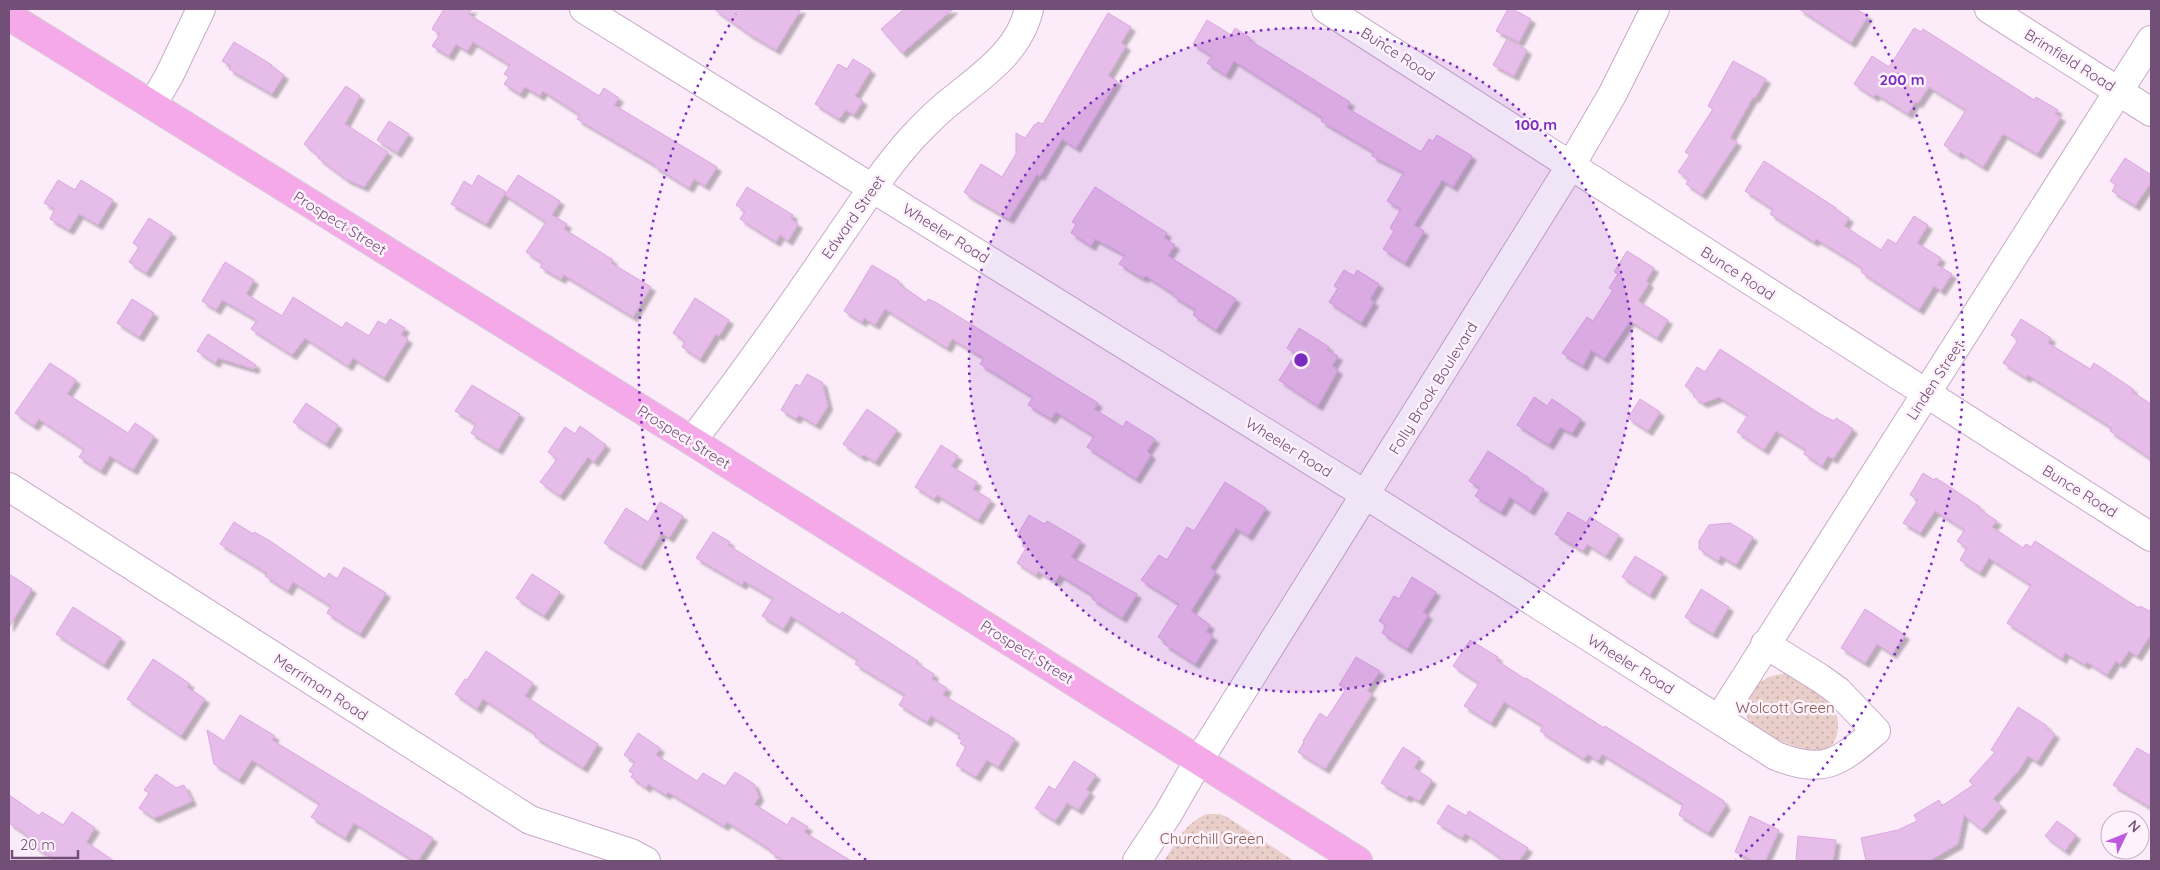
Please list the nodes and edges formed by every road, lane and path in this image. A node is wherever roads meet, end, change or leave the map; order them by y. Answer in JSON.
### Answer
{"nodes":[{"id":1,"x":201,"y":9,"type":"edge"},
{"id":2,"x":584,"y":9,"type":"edge"},
{"id":3,"x":1029,"y":9,"type":"edge"},
{"id":4,"x":1326,"y":9,"type":"edge"},
{"id":5,"x":1655,"y":9,"type":"edge"},
{"id":6,"x":1989,"y":9,"type":"edge"},
{"id":7,"x":9,"y":16,"type":"edge"},
{"id":8,"x":2151,"y":40,"type":"edge"},
{"id":9,"x":2118,"y":91,"type":"junction"},
{"id":10,"x":152,"y":105,"type":"junction"},
{"id":11,"x":2151,"y":112,"type":"edge"},
{"id":12,"x":1570,"y":165,"type":"junction"},
{"id":13,"x":874,"y":188,"type":"junction"},
{"id":14,"x":1926,"y":394,"type":"junction"},
{"id":15,"x":692,"y":441,"type":"junction"},
{"id":16,"x":9,"y":487,"type":"edge"},
{"id":17,"x":1366,"y":495,"type":"junction"},
{"id":18,"x":2151,"y":537,"type":"edge"},
{"id":19,"x":1765,"y":644,"type":"junction"},
{"id":20,"x":1718,"y":719,"type":"junction"},
{"id":21,"x":1199,"y":760,"type":"junction"},
{"id":22,"x":646,"y":861,"type":"edge"},
{"id":23,"x":1136,"y":861,"type":"edge"},
{"id":24,"x":1358,"y":861,"type":"edge"}],
"edges":[{"from":1,"to":10,"type":"street"},
{"from":2,"to":13,"type":"street","name":"Wheeler Road"},
{"from":3,"to":13,"type":"street","name":"Edward Street"},
{"from":4,"to":12,"type":"street","name":"Bunce Road"},
{"from":5,"to":12,"type":"street","name":"Folly Brook Boulevard"},
{"from":6,"to":9,"type":"street","name":"Brimfield Road"},
{"from":7,"to":10,"type":"main road","name":"Prospect Street"},
{"from":8,"to":9,"type":"street","name":"Linden Street"},
{"from":9,"to":11,"type":"street","name":"Brimfield Road"},
{"from":9,"to":14,"type":"street","name":"Linden Street"},
{"from":10,"to":15,"type":"main road","name":"Prospect Street"},
{"from":12,"to":14,"type":"street","name":"Bunce Road"},
{"from":12,"to":17,"type":"street","name":"Folly Brook Boulevard"},
{"from":13,"to":15,"type":"street","name":"Edward Street"},
{"from":13,"to":17,"type":"street","name":"Wheeler Road"},
{"from":14,"to":18,"type":"street","name":"Bunce Road"},
{"from":14,"to":19,"type":"street","name":"Linden Street"},
{"from":15,"to":21,"type":"main road","name":"Prospect Street"},
{"from":16,"to":22,"type":"street","name":"Merriman Road"},
{"from":17,"to":20,"type":"street","name":"Wheeler Road"},
{"from":17,"to":21,"type":"street","name":"Folly Brook Boulevard"},
{"from":19,"to":20,"type":"street","name":"Linden Street"},
{"from":19,"to":20,"type":"street","name":"Wheeler Road"},
{"from":21,"to":23,"type":"street","name":"Folly Brook Boulevard"},
{"from":21,"to":24,"type":"main road","name":"Prospect Street"}]}
